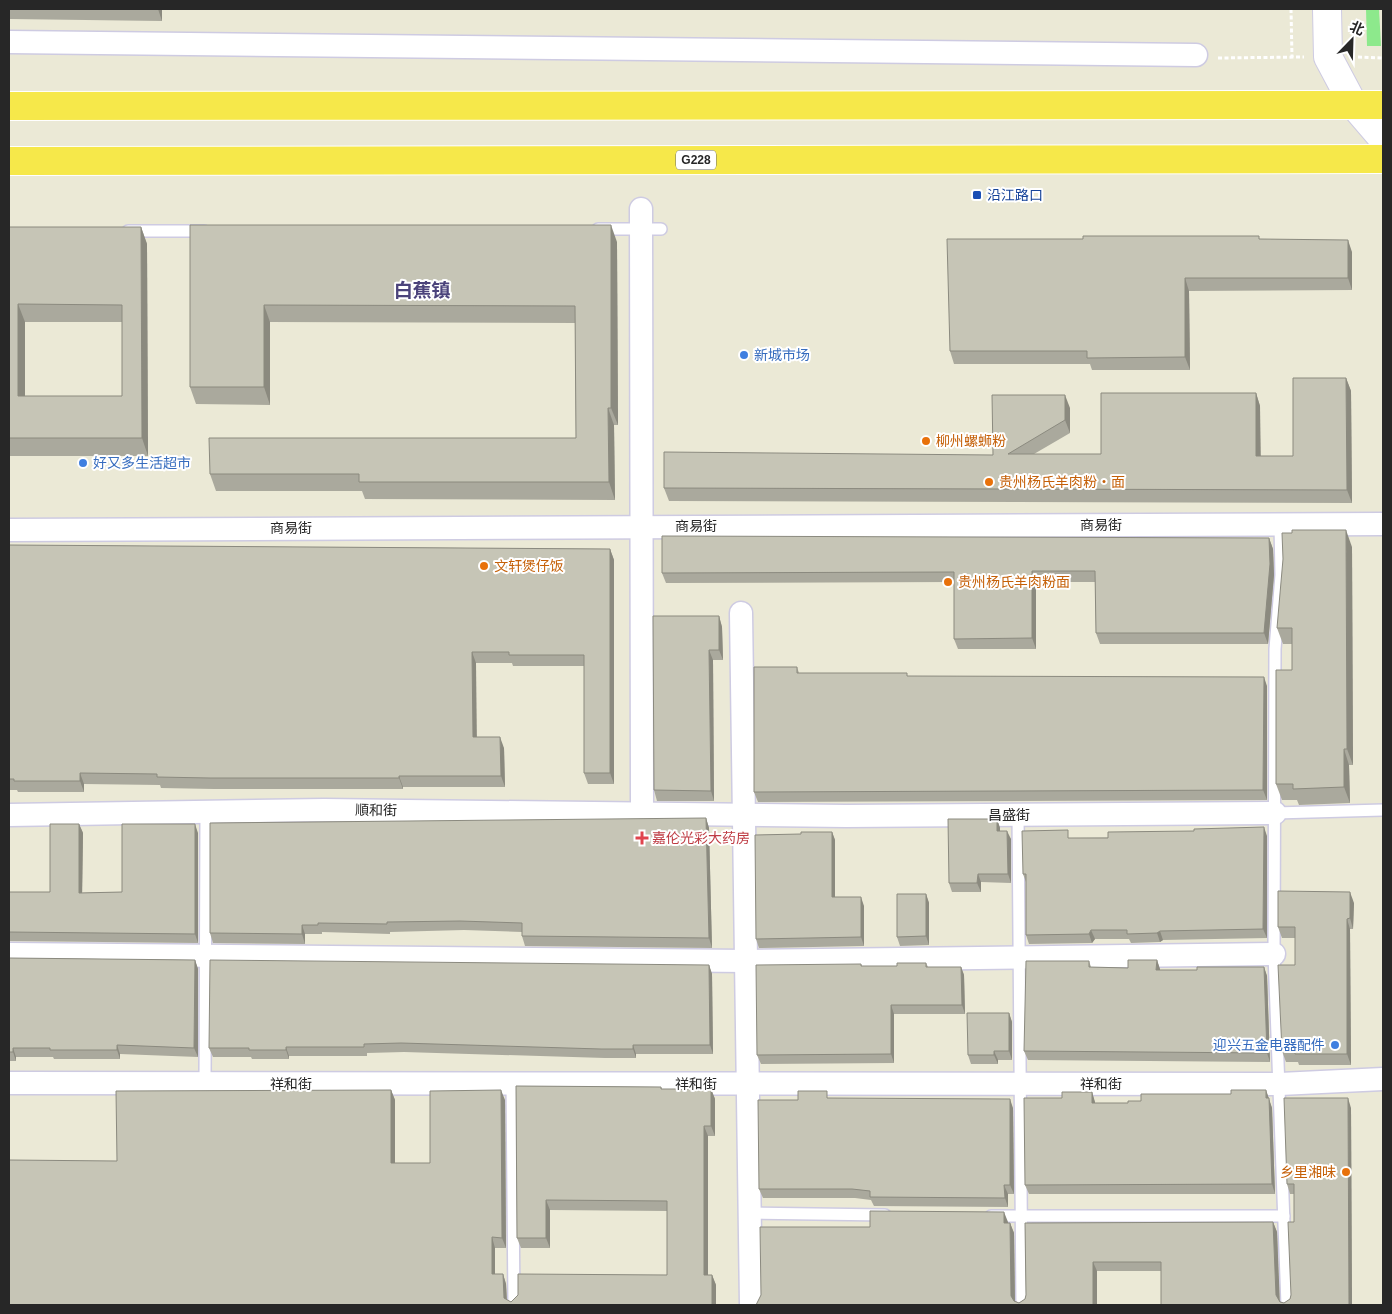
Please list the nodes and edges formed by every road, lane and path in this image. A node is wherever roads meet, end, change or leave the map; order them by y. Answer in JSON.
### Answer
{"nodes":[{"id":1,"x":1291,"y":9,"type":"edge"},
{"id":2,"x":1327,"y":9,"type":"edge"},
{"id":3,"x":9,"y":42,"type":"edge"},
{"id":4,"x":1203,"y":56,"type":"joint"},
{"id":5,"x":1292,"y":57,"type":"junction"},
{"id":6,"x":1328,"y":57,"type":"junction"},
{"id":7,"x":1383,"y":58,"type":"edge"},
{"id":8,"x":1352,"y":104,"type":"junction"},
{"id":9,"x":1383,"y":105,"type":"edge"},
{"id":10,"x":9,"y":106,"type":"edge"},
{"id":11,"x":1383,"y":139,"type":"edge"},
{"id":12,"x":1383,"y":159,"type":"edge"},
{"id":13,"x":9,"y":161,"type":"edge"},
{"id":14,"x":641,"y":209,"type":"dead end"},
{"id":15,"x":582,"y":229,"type":"edge"},
{"id":16,"x":661,"y":229,"type":"dead end"},
{"id":17,"x":216,"y":230,"type":"edge"},
{"id":18,"x":118,"y":231,"type":"edge"},
{"id":19,"x":1280,"y":524,"type":"junction"},
{"id":20,"x":1383,"y":524,"type":"edge"},
{"id":21,"x":641,"y":527,"type":"junction"},
{"id":22,"x":9,"y":530,"type":"edge"},
{"id":23,"x":741,"y":613,"type":"dead end"},
{"id":24,"x":1383,"y":810,"type":"edge"},
{"id":25,"x":206,"y":812,"type":"junction"},
{"id":26,"x":1275,"y":813,"type":"junction"},
{"id":27,"x":642,"y":814,"type":"junction"},
{"id":28,"x":744,"y":814,"type":"junction"},
{"id":29,"x":9,"y":815,"type":"edge"},
{"id":30,"x":1018,"y":815,"type":"junction"},
{"id":31,"x":9,"y":954,"type":"edge"},
{"id":32,"x":1274,"y":954,"type":"junction"},
{"id":33,"x":206,"y":955,"type":"junction"},
{"id":34,"x":1020,"y":957,"type":"junction"},
{"id":35,"x":746,"y":961,"type":"junction"},
{"id":36,"x":1383,"y":1079,"type":"edge"},
{"id":37,"x":9,"y":1083,"type":"edge"},
{"id":38,"x":205,"y":1084,"type":"junction"},
{"id":39,"x":512,"y":1084,"type":"junction"},
{"id":40,"x":748,"y":1084,"type":"junction"},
{"id":41,"x":1019,"y":1084,"type":"junction"},
{"id":42,"x":1280,"y":1084,"type":"junction"},
{"id":43,"x":750,"y":1213,"type":"junction"},
{"id":44,"x":895,"y":1215,"type":"edge"},
{"id":45,"x":982,"y":1216,"type":"edge"},
{"id":46,"x":1020,"y":1216,"type":"junction"},
{"id":47,"x":1284,"y":1216,"type":"junction"},
{"id":48,"x":514,"y":1305,"type":"edge"},
{"id":49,"x":751,"y":1305,"type":"edge"},
{"id":50,"x":1022,"y":1305,"type":"edge"},
{"id":51,"x":1287,"y":1305,"type":"edge"}],
"edges":[{"from":1,"to":5,"type":"path"},
{"from":2,"to":6,"type":"street"},
{"from":3,"to":4,"type":"street"},
{"from":4,"to":5,"type":"path"},
{"from":5,"to":6,"type":"path"},
{"from":6,"to":7,"type":"path"},
{"from":6,"to":8,"type":"street"},
{"from":8,"to":9,"type":"highway"},
{"from":8,"to":10,"type":"highway"},
{"from":8,"to":11,"type":"street"},
{"from":12,"to":13,"type":"highway","number":"G228"},
{"from":14,"to":21,"type":"street"},
{"from":15,"to":16,"type":"lane"},
{"from":17,"to":18,"type":"lane"},
{"from":19,"to":20,"type":"street","name":"商易街"},
{"from":19,"to":21,"type":"street","name":"商易街"},
{"from":19,"to":26,"type":"lane"},
{"from":21,"to":22,"type":"street","name":"商易街"},
{"from":21,"to":27,"type":"street"},
{"from":23,"to":28,"type":"street"},
{"from":24,"to":26,"type":"lane"},
{"from":25,"to":27,"type":"street","name":"順和街"},
{"from":25,"to":29,"type":"street","name":"順和街"},
{"from":25,"to":33,"type":"lane"},
{"from":26,"to":30,"type":"street","name":"昌盛街"},
{"from":26,"to":32,"type":"lane"},
{"from":27,"to":28,"type":"street","name":"順和街"},
{"from":28,"to":30,"type":"street","name":"昌盛街"},
{"from":28,"to":35,"type":"street"},
{"from":30,"to":34,"type":"lane"},
{"from":31,"to":33,"type":"street"},
{"from":32,"to":34,"type":"street"},
{"from":32,"to":42,"type":"lane"},
{"from":33,"to":35,"type":"street"},
{"from":33,"to":38,"type":"lane"},
{"from":34,"to":35,"type":"street"},
{"from":34,"to":41,"type":"lane"},
{"from":35,"to":40,"type":"street"},
{"from":36,"to":42,"type":"street","name":"祥和街"},
{"from":37,"to":38,"type":"street","name":"祥和街"},
{"from":38,"to":39,"type":"street","name":"祥和街"},
{"from":39,"to":40,"type":"street","name":"祥和街"},
{"from":39,"to":48,"type":"lane"},
{"from":40,"to":41,"type":"street","name":"祥和街"},
{"from":40,"to":43,"type":"street"},
{"from":41,"to":42,"type":"street","name":"祥和街"},
{"from":41,"to":46,"type":"lane"},
{"from":42,"to":47,"type":"lane"},
{"from":43,"to":44,"type":"lane"},
{"from":43,"to":49,"type":"street"},
{"from":45,"to":46,"type":"lane"},
{"from":46,"to":47,"type":"lane"},
{"from":46,"to":50,"type":"lane"},
{"from":47,"to":51,"type":"lane"}]}
